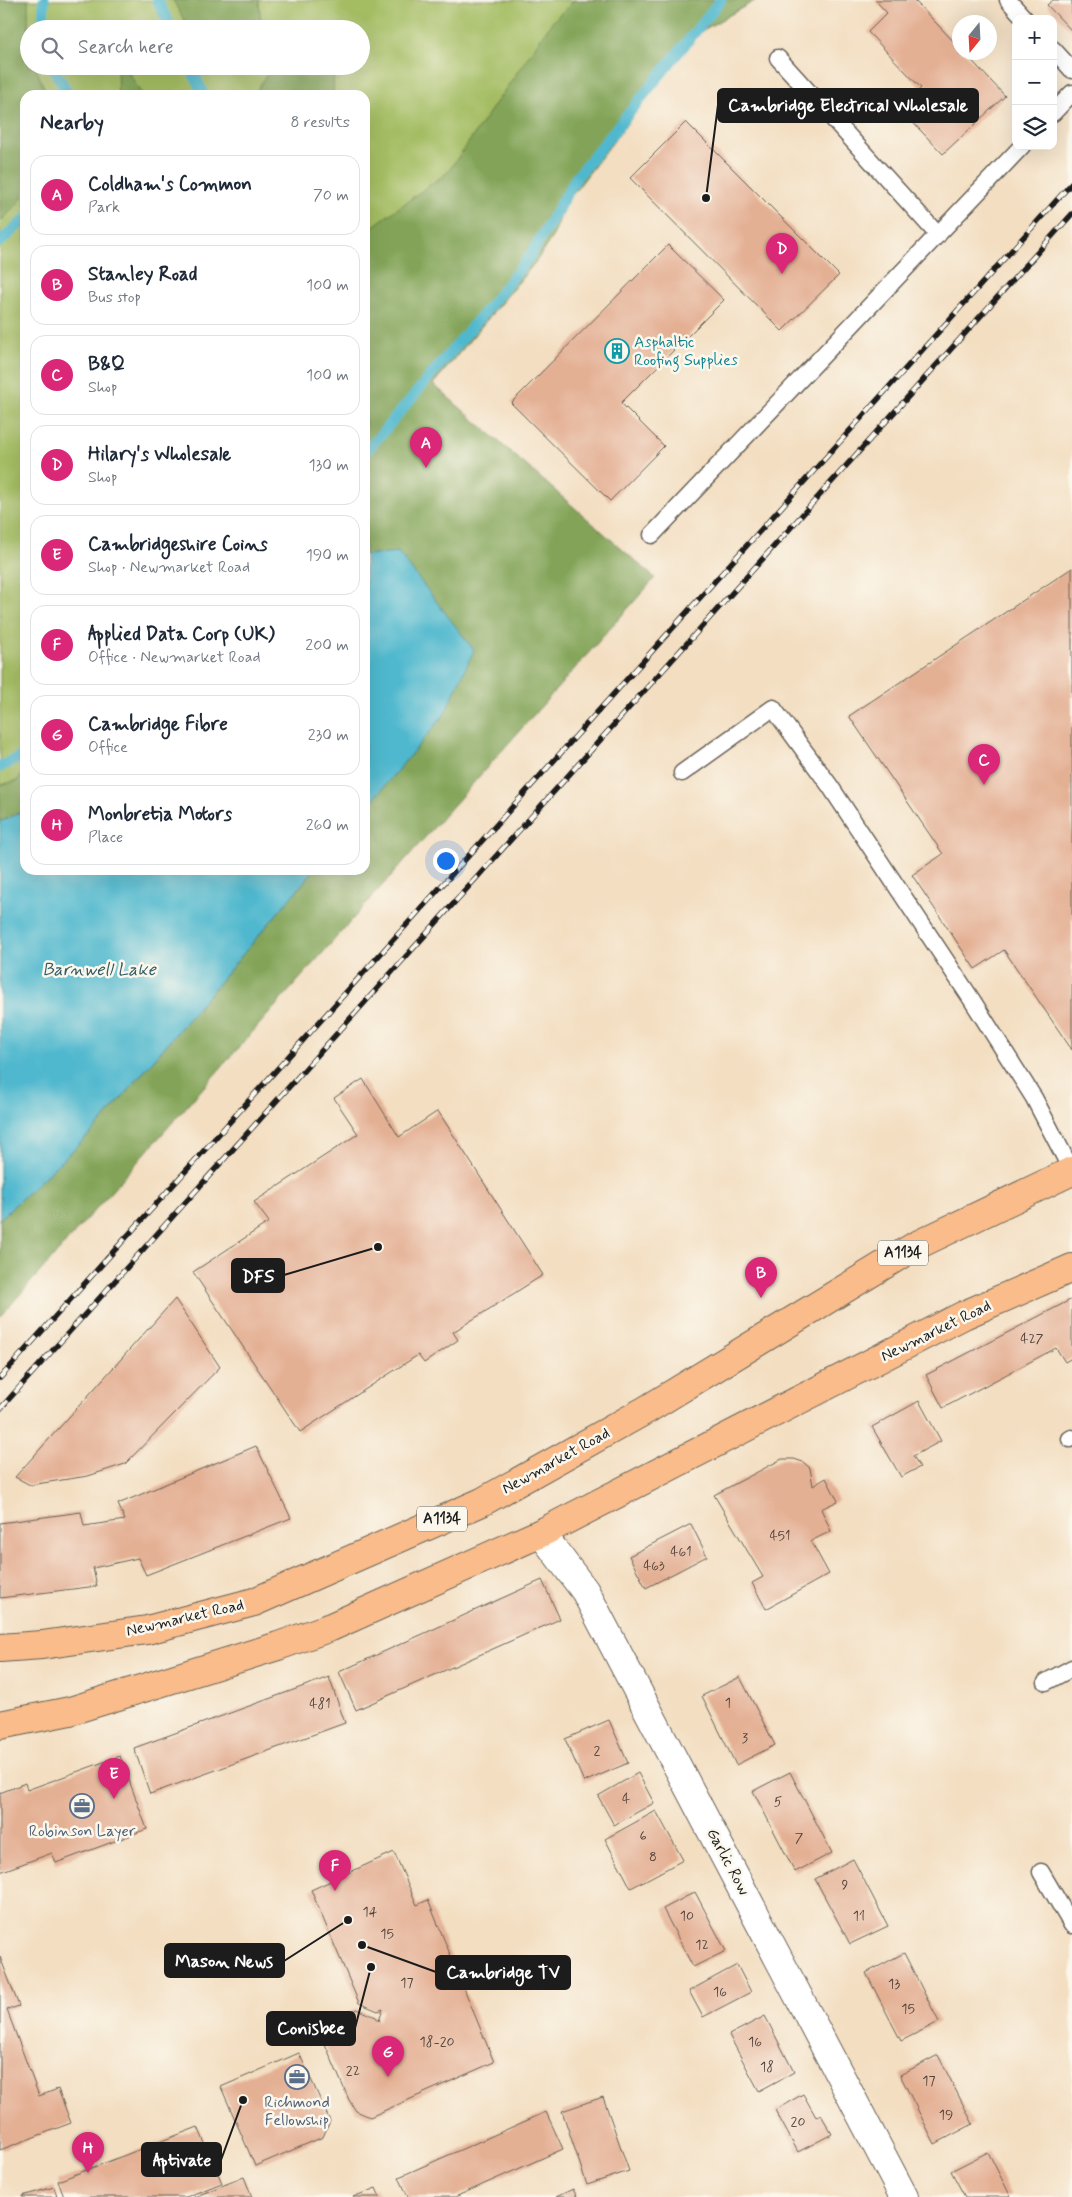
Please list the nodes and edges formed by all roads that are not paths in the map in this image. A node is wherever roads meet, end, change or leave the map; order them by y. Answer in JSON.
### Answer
{"nodes":[{"id":1,"x":1008,"y":0,"type":"edge"},
{"id":2,"x":1021,"y":15,"type":"edge"},
{"id":3,"x":1057,"y":54,"type":"edge"},
{"id":4,"x":778,"y":58,"type":"dead end"},
{"id":5,"x":1072,"y":70,"type":"edge"},
{"id":6,"x":1072,"y":93,"type":"edge"},
{"id":7,"x":1057,"y":109,"type":"edge"},
{"id":8,"x":1018,"y":150,"type":"edge"},
{"id":9,"x":938,"y":235,"type":"junction"},
{"id":10,"x":652,"y":535,"type":"dead end"},
{"id":11,"x":682,"y":773,"type":"dead end"},
{"id":12,"x":1072,"y":1171,"type":"edge"},
{"id":13,"x":1072,"y":1268,"type":"edge"},
{"id":14,"x":541,"y":1533,"type":"junction"},
{"id":15,"x":0,"y":1648,"type":"edge"},
{"id":16,"x":1072,"y":1668,"type":"edge"},
{"id":17,"x":1046,"y":1682,"type":"dead end"},
{"id":18,"x":0,"y":1725,"type":"edge"},
{"id":19,"x":1041,"y":1872,"type":"dead end"},
{"id":20,"x":1072,"y":1925,"type":"edge"},
{"id":21,"x":904,"y":2197,"type":"edge"}],
"edges":[{"from":1,"to":2,"type":"lane"},
{"from":3,"to":5,"type":"lane"},
{"from":4,"to":9,"type":"lane"},
{"from":6,"to":7,"type":"lane"},
{"from":8,"to":9,"type":"lane"},
{"from":9,"to":10,"type":"lane"},
{"from":11,"to":12,"type":"lane"},
{"from":12,"to":15,"type":"main road","name":"Newmarket Road","number":"A1134"},
{"from":13,"to":14,"type":"main road","name":"Newmarket Road"},
{"from":14,"to":18,"type":"main road","name":"Newmarket Road"},
{"from":14,"to":21,"type":"street","name":"Garlic Row"},
{"from":16,"to":17,"type":"lane"},
{"from":19,"to":20,"type":"lane"}]}
